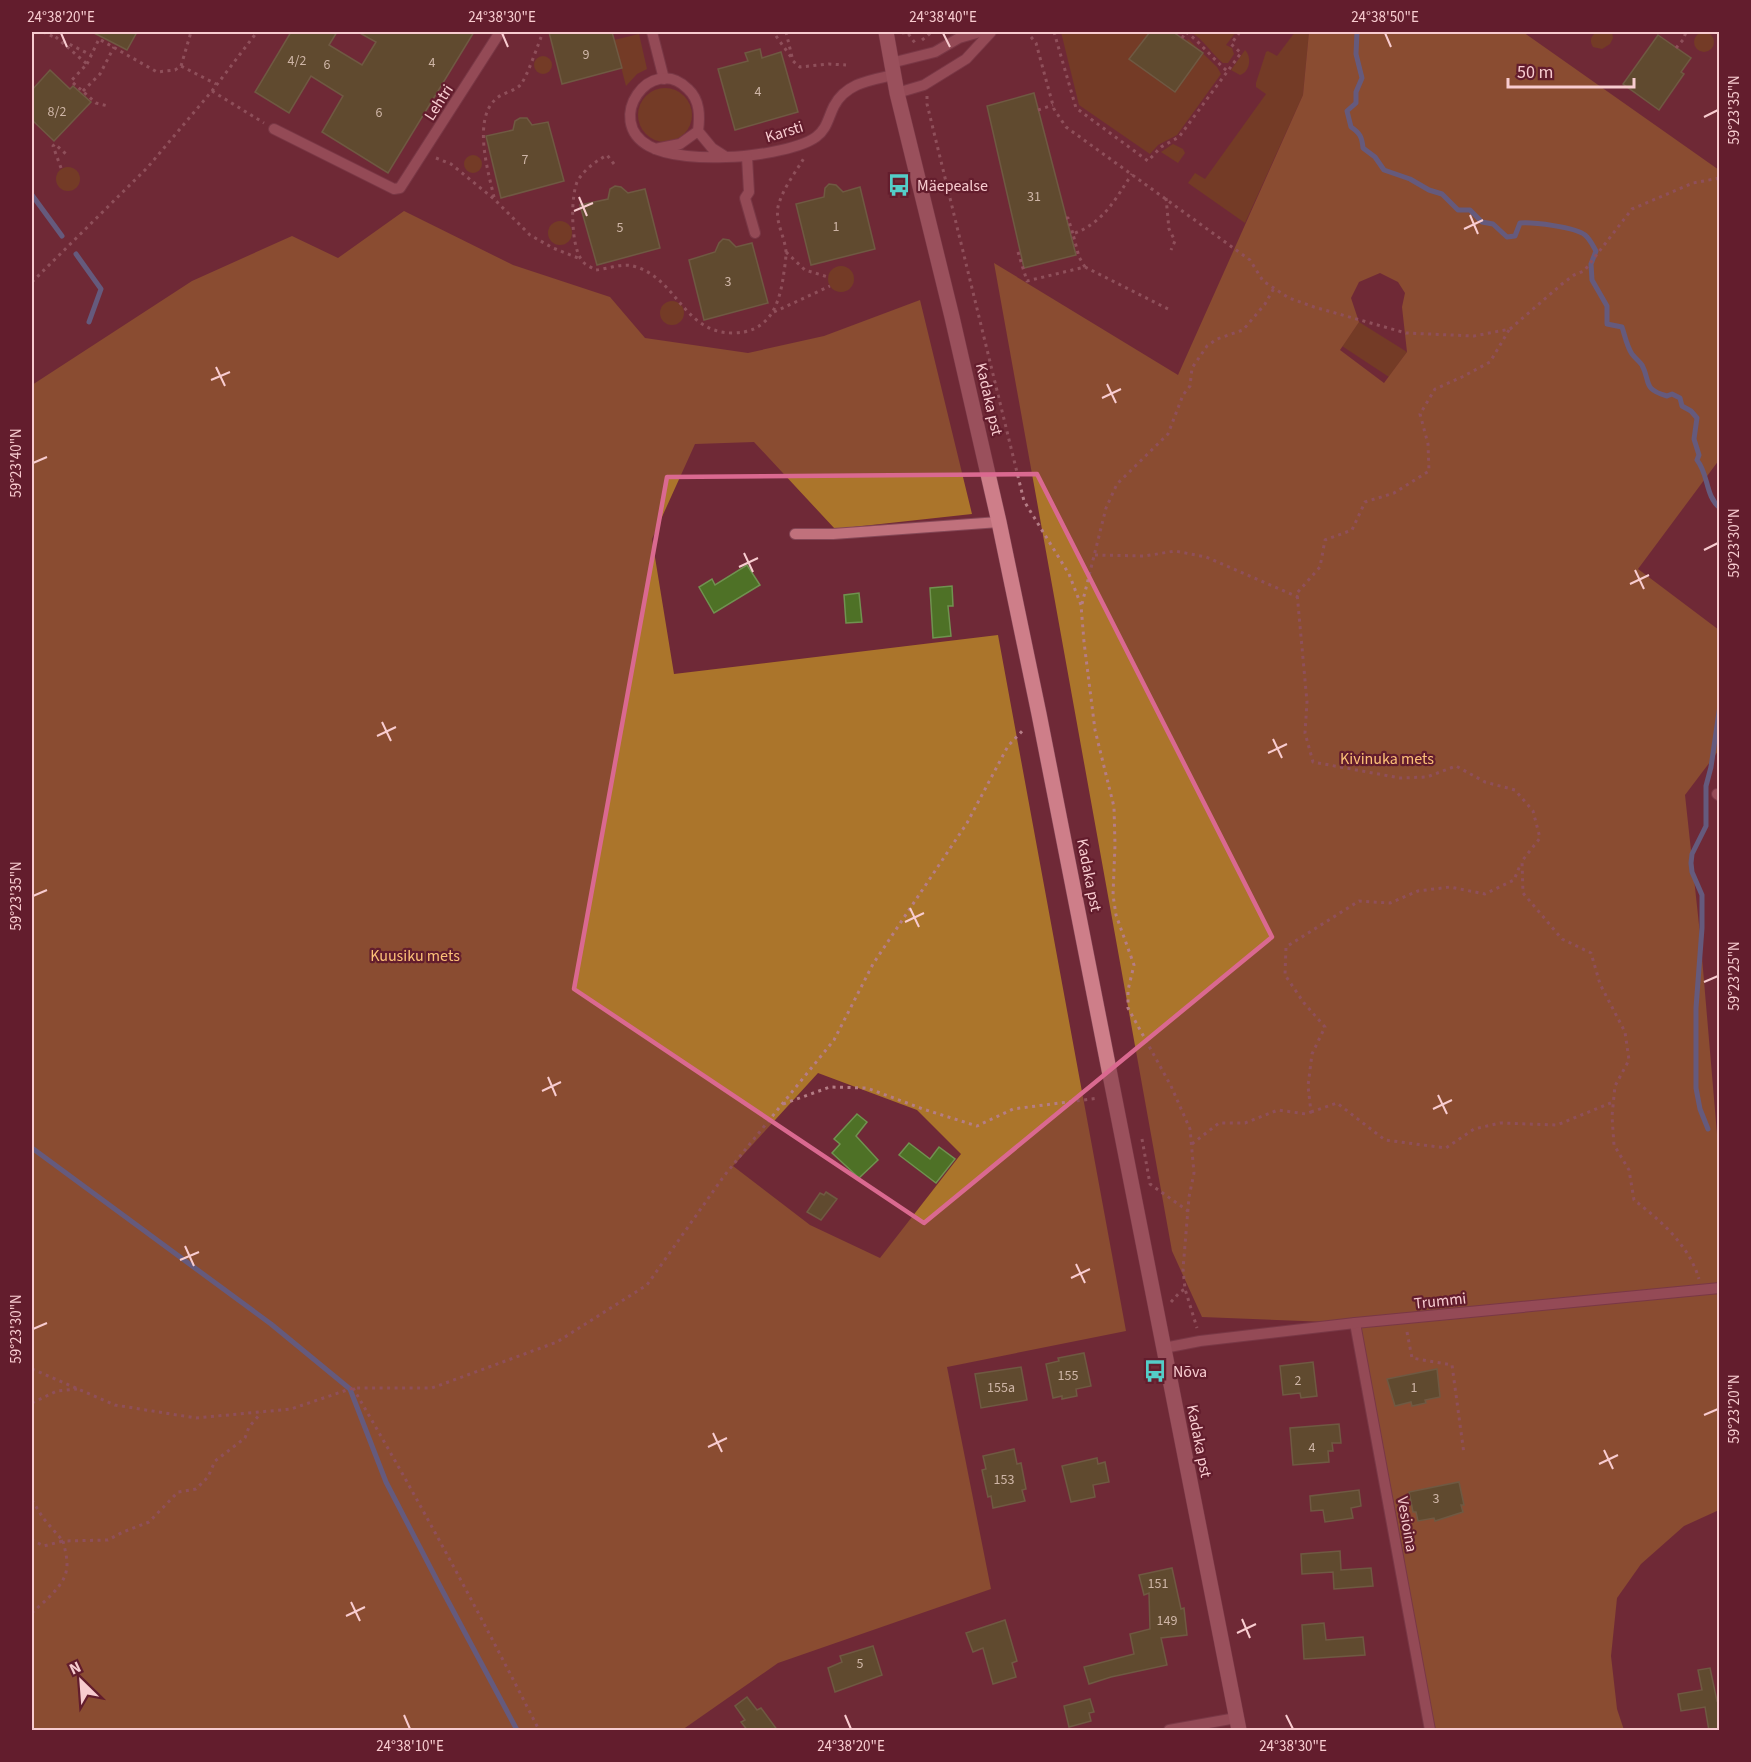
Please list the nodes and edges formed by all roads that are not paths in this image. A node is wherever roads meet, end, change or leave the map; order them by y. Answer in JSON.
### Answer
{"nodes":[{"id":1,"x":500,"y":32,"type":"edge"},
{"id":2,"x":652,"y":32,"type":"edge"},
{"id":3,"x":886,"y":32,"type":"edge"},
{"id":4,"x":980,"y":32,"type":"edge"},
{"id":5,"x":991,"y":32,"type":"edge"},
{"id":6,"x":892,"y":69,"type":"junction"},
{"id":7,"x":664,"y":79,"type":"junction"},
{"id":8,"x":897,"y":93,"type":"junction"},
{"id":9,"x":274,"y":129,"type":"road end"},
{"id":10,"x":698,"y":131,"type":"junction"},
{"id":11,"x":655,"y":149,"type":"junction"},
{"id":12,"x":726,"y":157,"type":"junction"},
{"id":13,"x":747,"y":157,"type":"junction"},
{"id":14,"x":755,"y":233,"type":"dead end"},
{"id":15,"x":999,"y":522,"type":"junction"},
{"id":16,"x":795,"y":534,"type":"dead end"},
{"id":17,"x":1719,"y":1288,"type":"edge"},
{"id":18,"x":1355,"y":1323,"type":"junction"},
{"id":19,"x":1164,"y":1348,"type":"junction"},
{"id":20,"x":1238,"y":1724,"type":"edge"},
{"id":21,"x":1169,"y":1731,"type":"edge"},
{"id":22,"x":1430,"y":1731,"type":"edge"}],
"edges":[{"from":1,"to":9,"type":"street","name":"Lehtri"},
{"from":2,"to":7,"type":"street"},
{"from":3,"to":6,"type":"main road","name":"Kadaka pst"},
{"from":4,"to":6,"type":"street","name":"Karsti"},
{"from":5,"to":8,"type":"street"},
{"from":6,"to":8,"type":"main road","name":"Kadaka pst"},
{"from":6,"to":13,"type":"street","name":"Karsti"},
{"from":7,"to":10,"type":"street"},
{"from":7,"to":11,"type":"street"},
{"from":8,"to":15,"type":"main road","name":"Kadaka pst"},
{"from":10,"to":11,"type":"street"},
{"from":10,"to":12,"type":"street"},
{"from":11,"to":12,"type":"street","name":"Karsti"},
{"from":12,"to":13,"type":"street","name":"Karsti"},
{"from":13,"to":14,"type":"street"},
{"from":15,"to":16,"type":"street"},
{"from":15,"to":19,"type":"main road","name":"Kadaka pst"},
{"from":17,"to":18,"type":"street","name":"Trummi"},
{"from":18,"to":19,"type":"street","name":"Trummi"},
{"from":18,"to":22,"type":"street","name":"Vesioina"},
{"from":19,"to":20,"type":"main road","name":"Kadaka pst"},
{"from":20,"to":21,"type":"street"}]}
